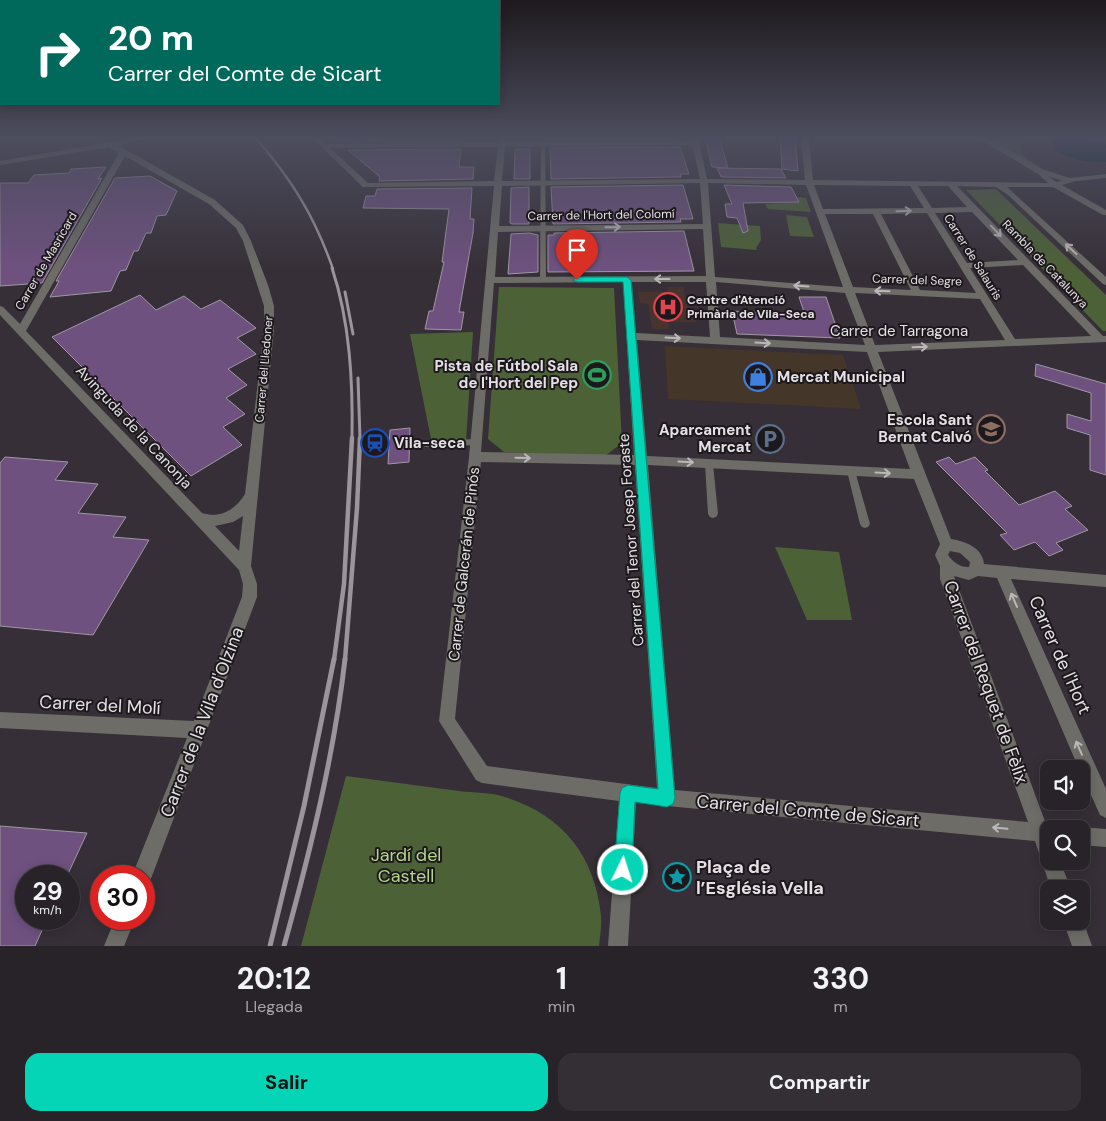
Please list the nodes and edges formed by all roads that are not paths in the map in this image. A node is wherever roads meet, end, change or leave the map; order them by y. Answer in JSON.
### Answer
{"nodes":[{"id":1,"x":106,"y":181,"type":"edge"},
{"id":2,"x":175,"y":181,"type":"edge"},
{"id":3,"x":362,"y":181,"type":"edge"},
{"id":4,"x":692,"y":181,"type":"edge"},
{"id":5,"x":704,"y":181,"type":"edge"},
{"id":6,"x":719,"y":181,"type":"edge"},
{"id":7,"x":1051,"y":181,"type":"edge"},
{"id":8,"x":1067,"y":181,"type":"edge"},
{"id":9,"x":809,"y":182,"type":"junction"},
{"id":10,"x":543,"y":183,"type":"junction"},
{"id":11,"x":912,"y":183,"type":"junction"},
{"id":12,"x":498,"y":184,"type":"junction"},
{"id":13,"x":950,"y":184,"type":"junction"},
{"id":14,"x":998,"y":185,"type":"junction"},
{"id":15,"x":1027,"y":185,"type":"junction"},
{"id":16,"x":1055,"y":185,"type":"junction"},
{"id":17,"x":1011,"y":193,"type":"junction"},
{"id":18,"x":974,"y":208,"type":"junction"},
{"id":19,"x":929,"y":210,"type":"junction"},
{"id":20,"x":820,"y":211,"type":"junction"},
{"id":21,"x":876,"y":212,"type":"junction"},
{"id":22,"x":1106,"y":213,"type":"edge"},
{"id":23,"x":707,"y":226,"type":"junction"},
{"id":24,"x":543,"y":228,"type":"junction"},
{"id":25,"x":494,"y":229,"type":"junction"},
{"id":26,"x":1026,"y":262,"type":"junction"},
{"id":27,"x":964,"y":266,"type":"junction"},
{"id":28,"x":710,"y":279,"type":"junction"},
{"id":29,"x":490,"y":280,"type":"junction"},
{"id":30,"x":544,"y":280,"type":"junction"},
{"id":31,"x":627,"y":280,"type":"junction"},
{"id":32,"x":1106,"y":282,"type":"edge"},
{"id":33,"x":849,"y":290,"type":"junction"},
{"id":34,"x":917,"y":293,"type":"junction"},
{"id":35,"x":983,"y":296,"type":"junction"},
{"id":36,"x":0,"y":309,"type":"edge"},
{"id":37,"x":21,"y":331,"type":"junction"},
{"id":38,"x":632,"y":336,"type":"junction"},
{"id":39,"x":1104,"y":340,"type":"edge"},
{"id":40,"x":715,"y":341,"type":"junction"},
{"id":41,"x":1013,"y":344,"type":"junction"},
{"id":42,"x":871,"y":349,"type":"junction"},
{"id":43,"x":476,"y":442,"type":"junction"},
{"id":44,"x":425,"y":444,"type":"dead end"},
{"id":45,"x":475,"y":457,"type":"junction"},
{"id":46,"x":641,"y":460,"type":"junction"},
{"id":47,"x":709,"y":464,"type":"junction"},
{"id":48,"x":851,"y":471,"type":"junction"},
{"id":49,"x":918,"y":474,"type":"junction"},
{"id":50,"x":252,"y":490,"type":"junction"},
{"id":51,"x":714,"y":514,"type":"dead end"},
{"id":52,"x":197,"y":517,"type":"junction"},
{"id":53,"x":865,"y":524,"type":"dead end"},
{"id":54,"x":947,"y":545,"type":"junction"},
{"id":55,"x":947,"y":565,"type":"junction"},
{"id":56,"x":244,"y":566,"type":"junction"},
{"id":57,"x":976,"y":570,"type":"junction"},
{"id":58,"x":1001,"y":572,"type":"junction"},
{"id":59,"x":1106,"y":581,"type":"edge"},
{"id":60,"x":0,"y":720,"type":"edge"},
{"id":61,"x":447,"y":722,"type":"joint"},
{"id":62,"x":199,"y":730,"type":"junction"},
{"id":63,"x":628,"y":793,"type":"junction"},
{"id":64,"x":667,"y":798,"type":"junction"},
{"id":65,"x":1106,"y":809,"type":"edge"},
{"id":66,"x":1040,"y":820,"type":"edge"},
{"id":67,"x":1040,"y":832,"type":"edge"},
{"id":68,"x":1090,"y":837,"type":"edge"},
{"id":69,"x":1106,"y":838,"type":"edge"},
{"id":70,"x":146,"y":865,"type":"edge"},
{"id":71,"x":121,"y":930,"type":"edge"},
{"id":72,"x":1076,"y":930,"type":"edge"},
{"id":73,"x":114,"y":946,"type":"edge"},
{"id":74,"x":618,"y":946,"type":"edge"},
{"id":75,"x":1082,"y":946,"type":"edge"}],
"edges":[{"from":1,"to":37,"type":"street","name":"Carrer de Masricard"},
{"from":2,"to":50,"type":"street","name":"Carrer del Lledoner"},
{"from":3,"to":12,"type":"street"},
{"from":4,"to":10,"type":"street"},
{"from":5,"to":23,"type":"street"},
{"from":6,"to":9,"type":"street"},
{"from":7,"to":16,"type":"street"},
{"from":8,"to":16,"type":"street"},
{"from":9,"to":11,"type":"street"},
{"from":9,"to":20,"type":"street"},
{"from":10,"to":12,"type":"street"},
{"from":10,"to":24,"type":"street"},
{"from":11,"to":13,"type":"street"},
{"from":11,"to":19,"type":"street","name":"Carrer de Salauris"},
{"from":12,"to":25,"type":"street","name":"Carrer de Galcerán de Pinós"},
{"from":13,"to":14,"type":"street"},
{"from":13,"to":18,"type":"street","name":"Rambla de Catalunya"},
{"from":14,"to":15,"type":"street"},
{"from":14,"to":17,"type":"street","name":"Rambla de Catalunya"},
{"from":15,"to":16,"type":"street"},
{"from":15,"to":17,"type":"street"},
{"from":16,"to":22,"type":"street"},
{"from":32,"to":17,"type":"street","name":"Rambla de Catalunya","one_way":true},
{"from":18,"to":19,"type":"street"},
{"from":18,"to":26,"type":"street","name":"Rambla de Catalunya","one_way":true},
{"from":21,"to":19,"type":"street","one_way":true},
{"from":19,"to":27,"type":"street","name":"Carrer de Salauris"},
{"from":20,"to":21,"type":"street"},
{"from":20,"to":33,"type":"street"},
{"from":21,"to":34,"type":"street"},
{"from":24,"to":23,"type":"street","name":"Carrer de l'Hort del Colomí","one_way":true},
{"from":23,"to":28,"type":"street"},
{"from":24,"to":25,"type":"street","name":"Carrer de l'Hort del Colomí"},
{"from":24,"to":30,"type":"street"},
{"from":25,"to":29,"type":"street","name":"Carrer de Galcerán de Pinós"},
{"from":26,"to":27,"type":"street"},
{"from":26,"to":39,"type":"street","name":"Rambla de Catalunya"},
{"from":27,"to":35,"type":"street","name":"Carrer de Salauris"},
{"from":28,"to":31,"type":"street","name":"Carrer del Segre","one_way":true},
{"from":33,"to":28,"type":"street","name":"Carrer del Segre","one_way":true},
{"from":28,"to":40,"type":"street"},
{"from":29,"to":30,"type":"street","name":"Carrer del Segre"},
{"from":29,"to":43,"type":"street","name":"Carrer de Galcerán de Pinós"},
{"from":30,"to":31,"type":"street","name":"Carrer del Segre"},
{"from":31,"to":38,"type":"street","name":"Carrer del Tenor Josep Foraste"},
{"from":34,"to":33,"type":"street","name":"Carrer del Segre","one_way":true},
{"from":33,"to":42,"type":"street"},
{"from":34,"to":35,"type":"street","name":"Carrer del Segre"},
{"from":35,"to":41,"type":"street","name":"Carrer de Salauris"},
{"from":36,"to":37,"type":"street","name":"Avinguda de la Canonja"},
{"from":37,"to":52,"type":"street","name":"Avinguda de la Canonja"},
{"from":38,"to":40,"type":"street","name":"Carrer de Tarragona","one_way":true},
{"from":38,"to":46,"type":"street","name":"Carrer del Tenor Josep Foraste"},
{"from":39,"to":41,"type":"street","name":"Carrer de Tarragona"},
{"from":40,"to":42,"type":"street","name":"Carrer de Tarragona","one_way":true},
{"from":42,"to":41,"type":"street","name":"Carrer de Tarragona","one_way":true},
{"from":42,"to":49,"type":"street"},
{"from":43,"to":44,"type":"street"},
{"from":43,"to":45,"type":"street","name":"Carrer de Galcerán de Pinós"},
{"from":45,"to":46,"type":"street","one_way":true},
{"from":45,"to":61,"type":"street","name":"Carrer de Galcerán de Pinós"},
{"from":46,"to":47,"type":"street","one_way":true},
{"from":46,"to":64,"type":"street","name":"Carrer del Tenor Josep Foraste"},
{"from":47,"to":48,"type":"street"},
{"from":47,"to":51,"type":"street"},
{"from":48,"to":49,"type":"street","one_way":true},
{"from":48,"to":53,"type":"street"},
{"from":49,"to":54,"type":"street"},
{"from":50,"to":52,"type":"street","name":"Carrer del Lledoner"},
{"from":50,"to":56,"type":"street","name":"Carrer del Lledoner"},
{"from":52,"to":56,"type":"street","name":"Avinguda de la Canonja"},
{"from":54,"to":55,"type":"street"},
{"from":54,"to":57,"type":"street"},
{"from":55,"to":57,"type":"street"},
{"from":55,"to":66,"type":"street","name":"Carrer del Requet de Fèlix"},
{"from":56,"to":62,"type":"street","name":"Carrer de la Vila d'Olzina"},
{"from":57,"to":58,"type":"street"},
{"from":58,"to":59,"type":"street"},
{"from":65,"to":58,"type":"street","name":"Carrer de l'Hort","one_way":true},
{"from":60,"to":62,"type":"street","name":"Carrer del Molí"},
{"from":61,"to":63,"type":"street","name":"Carrer del Comte de Sicart"},
{"from":62,"to":70,"type":"street","name":"Carrer de la Vila d'Olzina"},
{"from":63,"to":64,"type":"street","name":"Carrer del Comte de Sicart"},
{"from":63,"to":74,"type":"street"},
{"from":67,"to":64,"type":"street","name":"Carrer del Comte de Sicart","one_way":true},
{"from":68,"to":69,"type":"street"},
{"from":71,"to":73,"type":"street"},
{"from":72,"to":75,"type":"street"}]}
